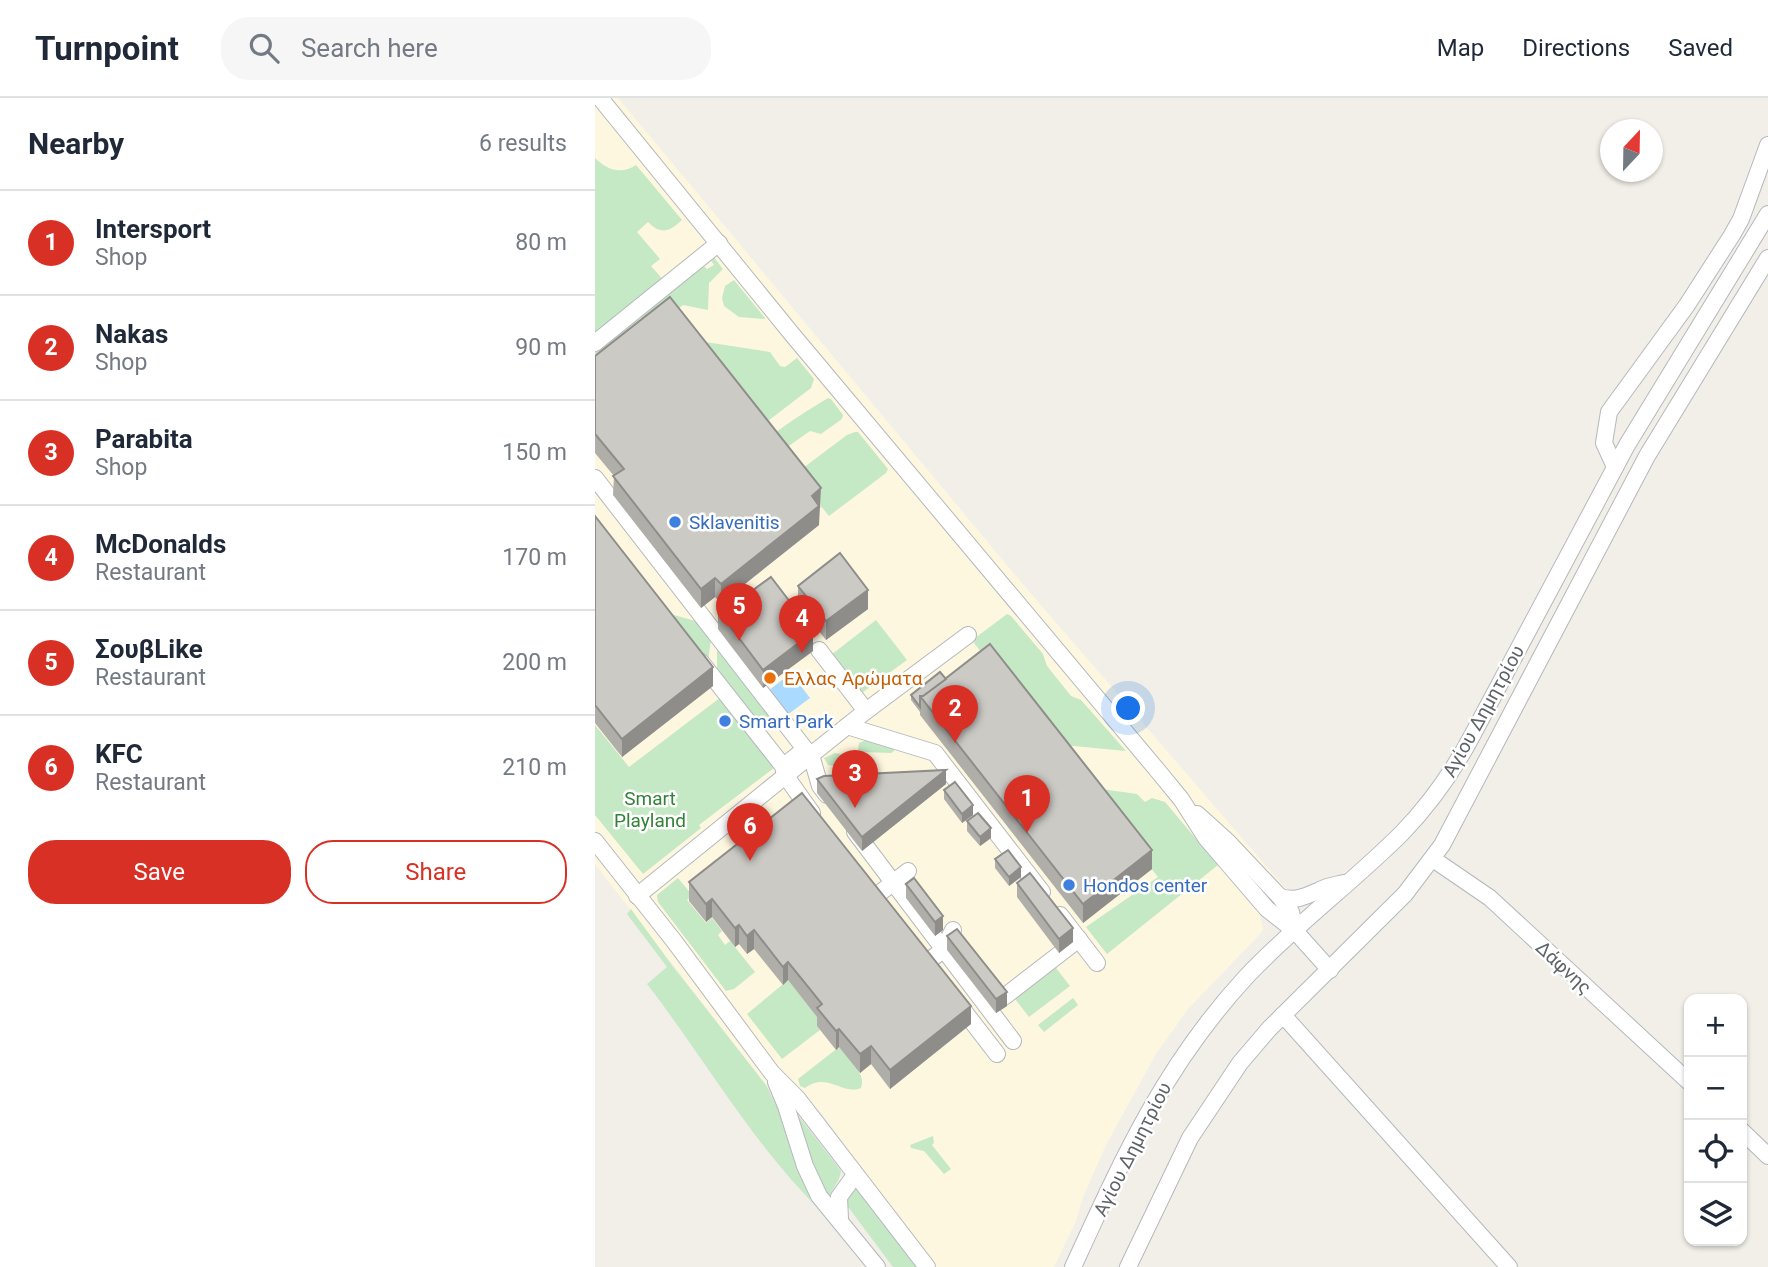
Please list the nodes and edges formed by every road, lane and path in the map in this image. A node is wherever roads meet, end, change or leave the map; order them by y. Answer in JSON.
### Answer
{"nodes":[{"id":1,"x":600,"y":98,"type":"edge"},
{"id":2,"x":1768,"y":145,"type":"edge"},
{"id":3,"x":1768,"y":214,"type":"edge"},
{"id":4,"x":719,"y":243,"type":"junction"},
{"id":5,"x":1768,"y":258,"type":"edge"},
{"id":6,"x":595,"y":343,"type":"edge"},
{"id":7,"x":1615,"y":467,"type":"junction"},
{"id":8,"x":595,"y":478,"type":"edge"},
{"id":9,"x":968,"y":635,"type":"dead end"},
{"id":10,"x":819,"y":650,"type":"dead end"},
{"id":11,"x":693,"y":651,"type":"edge"},
{"id":12,"x":866,"y":711,"type":"junction"},
{"id":13,"x":847,"y":726,"type":"junction"},
{"id":14,"x":808,"y":752,"type":"junction"},
{"id":15,"x":784,"y":770,"type":"junction"},
{"id":16,"x":827,"y":786,"type":"junction"},
{"id":17,"x":802,"y":799,"type":"junction"},
{"id":18,"x":1181,"y":799,"type":"junction"},
{"id":19,"x":820,"y":823,"type":"edge"},
{"id":20,"x":595,"y":841,"type":"edge"},
{"id":21,"x":1433,"y":859,"type":"junction"},
{"id":22,"x":908,"y":871,"type":"dead end"},
{"id":23,"x":1349,"y":881,"type":"junction"},
{"id":24,"x":892,"y":883,"type":"junction"},
{"id":25,"x":643,"y":891,"type":"junction"},
{"id":26,"x":876,"y":896,"type":"edge"},
{"id":27,"x":1280,"y":897,"type":"junction"},
{"id":28,"x":953,"y":930,"type":"edge"},
{"id":29,"x":1294,"y":931,"type":"junction"},
{"id":30,"x":1079,"y":940,"type":"junction"},
{"id":31,"x":943,"y":950,"type":"junction"},
{"id":32,"x":926,"y":962,"type":"edge"},
{"id":33,"x":1097,"y":962,"type":"dead end"},
{"id":34,"x":1330,"y":970,"type":"junction"},
{"id":35,"x":951,"y":995,"type":"edge"},
{"id":36,"x":1004,"y":997,"type":"edge"},
{"id":37,"x":1283,"y":1016,"type":"junction"},
{"id":38,"x":1013,"y":1041,"type":"dead end"},
{"id":39,"x":997,"y":1054,"type":"dead end"},
{"id":40,"x":772,"y":1073,"type":"junction"},
{"id":41,"x":1684,"y":1077,"type":"edge"},
{"id":42,"x":1747,"y":1137,"type":"edge"},
{"id":43,"x":1768,"y":1156,"type":"edge"},
{"id":44,"x":855,"y":1175,"type":"junction"},
{"id":45,"x":840,"y":1219,"type":"junction"},
{"id":46,"x":877,"y":1267,"type":"edge"},
{"id":47,"x":927,"y":1267,"type":"edge"},
{"id":48,"x":1073,"y":1267,"type":"edge"},
{"id":49,"x":1128,"y":1267,"type":"edge"},
{"id":50,"x":1509,"y":1267,"type":"edge"}],
"edges":[{"from":1,"to":4,"type":"street"},
{"from":2,"to":7,"type":"street"},
{"from":3,"to":7,"type":"street","name":"Αγίου Δημητρίου"},
{"from":4,"to":6,"type":"street"},
{"from":4,"to":18,"type":"street"},
{"from":5,"to":21,"type":"street","name":"Αγίου Δημητρίου"},
{"from":7,"to":23,"type":"street","name":"Αγίου Δημητρίου"},
{"from":8,"to":14,"type":"street"},
{"from":9,"to":12,"type":"street"},
{"from":10,"to":12,"type":"street"},
{"from":11,"to":15,"type":"street"},
{"from":12,"to":13,"type":"street"},
{"from":13,"to":14,"type":"street"},
{"from":13,"to":30,"type":"street"},
{"from":14,"to":15,"type":"street"},
{"from":14,"to":16,"type":"street"},
{"from":15,"to":17,"type":"street"},
{"from":15,"to":25,"type":"street"},
{"from":16,"to":17,"type":"street"},
{"from":16,"to":24,"type":"street"},
{"from":17,"to":19,"type":"street"},
{"from":18,"to":27,"type":"street"},
{"from":18,"to":29,"type":"street"},
{"from":20,"to":25,"type":"street"},
{"from":21,"to":34,"type":"street","name":"Αγίου Δημητρίου"},
{"from":21,"to":41,"type":"street","name":"Δάφνης"},
{"from":22,"to":24,"type":"street"},
{"from":23,"to":27,"type":"street"},
{"from":23,"to":29,"type":"street","name":"Αγίου Δημητρίου"},
{"from":24,"to":26,"type":"street"},
{"from":24,"to":31,"type":"street"},
{"from":25,"to":40,"type":"street"},
{"from":27,"to":29,"type":"street"},
{"from":28,"to":31,"type":"street"},
{"from":29,"to":34,"type":"street"},
{"from":29,"to":48,"type":"street","name":"Αγίου Δημητρίου"},
{"from":30,"to":33,"type":"street"},
{"from":30,"to":36,"type":"street"},
{"from":31,"to":32,"type":"street"},
{"from":31,"to":38,"type":"street"},
{"from":34,"to":37,"type":"street","name":"Αγίου Δημητρίου"},
{"from":35,"to":39,"type":"street"},
{"from":37,"to":49,"type":"street","name":"Αγίου Δημητρίου"},
{"from":37,"to":50,"type":"street"},
{"from":40,"to":44,"type":"street"},
{"from":40,"to":45,"type":"street"},
{"from":42,"to":43,"type":"street"},
{"from":44,"to":45,"type":"street"},
{"from":44,"to":47,"type":"street"},
{"from":45,"to":46,"type":"street"}]}
